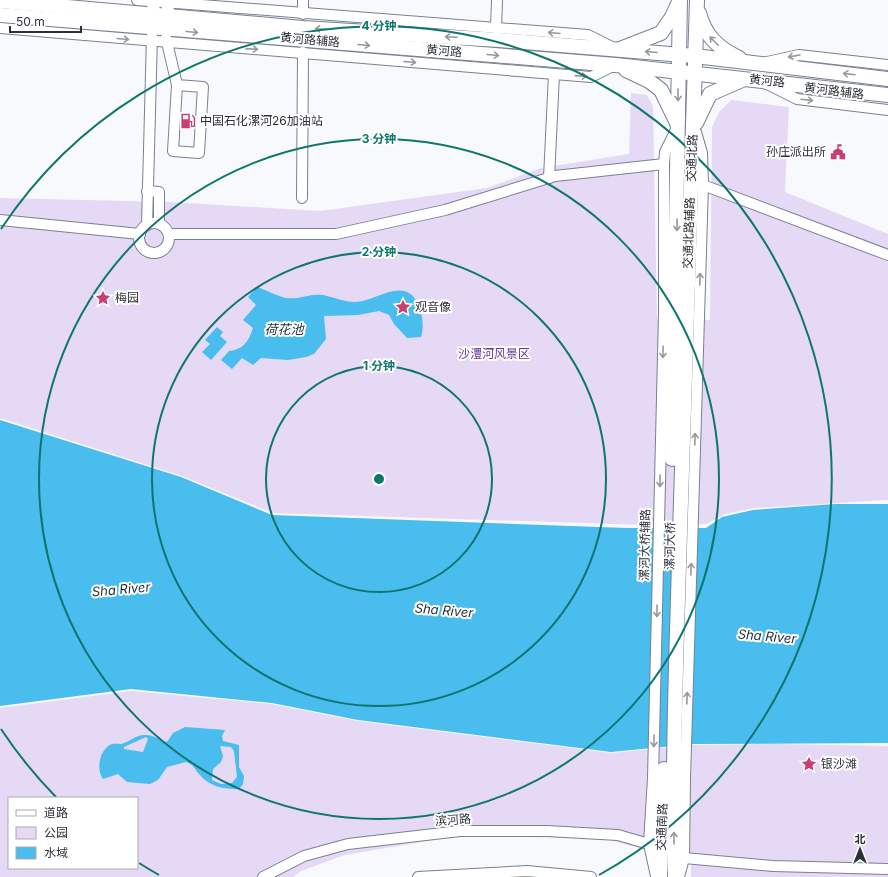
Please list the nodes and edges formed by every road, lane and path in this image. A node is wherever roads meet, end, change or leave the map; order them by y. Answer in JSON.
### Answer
{"nodes":[{"id":1,"x":137,"y":0,"type":"edge"},
{"id":2,"x":303,"y":0,"type":"edge"},
{"id":3,"x":497,"y":0,"type":"edge"},
{"id":4,"x":680,"y":0,"type":"edge"},
{"id":5,"x":0,"y":1,"type":"edge"},
{"id":6,"x":697,"y":1,"type":"edge"},
{"id":7,"x":303,"y":14,"type":"junction"},
{"id":8,"x":0,"y":15,"type":"edge"},
{"id":9,"x":153,"y":17,"type":"edge"},
{"id":10,"x":167,"y":18,"type":"edge"},
{"id":11,"x":0,"y":28,"type":"edge"},
{"id":12,"x":496,"y":28,"type":"junction"},
{"id":13,"x":618,"y":50,"type":"junction"},
{"id":14,"x":303,"y":52,"type":"junction"},
{"id":15,"x":678,"y":55,"type":"junction"},
{"id":16,"x":695,"y":56,"type":"junction"},
{"id":17,"x":753,"y":63,"type":"junction"},
{"id":18,"x":616,"y":65,"type":"junction"},
{"id":19,"x":888,"y":65,"type":"edge"},
{"id":20,"x":678,"y":72,"type":"junction"},
{"id":21,"x":554,"y":74,"type":"junction"},
{"id":22,"x":694,"y":74,"type":"junction"},
{"id":23,"x":753,"y":79,"type":"junction"},
{"id":24,"x":888,"y":79,"type":"edge"},
{"id":25,"x":177,"y":85,"type":"junction"},
{"id":26,"x":888,"y":94,"type":"edge"},
{"id":27,"x":888,"y":110,"type":"edge"},
{"id":28,"x":678,"y":126,"type":"junction"},
{"id":29,"x":694,"y":127,"type":"junction"},
{"id":30,"x":664,"y":164,"type":"junction"},
{"id":31,"x":549,"y":178,"type":"junction"},
{"id":32,"x":703,"y":185,"type":"junction"},
{"id":33,"x":147,"y":192,"type":"junction"},
{"id":34,"x":302,"y":198,"type":"dead end"},
{"id":35,"x":0,"y":220,"type":"edge"},
{"id":36,"x":159,"y":224,"type":"junction"},
{"id":37,"x":147,"y":225,"type":"junction"},
{"id":38,"x":140,"y":234,"type":"junction"},
{"id":39,"x":169,"y":234,"type":"junction"},
{"id":40,"x":888,"y":255,"type":"edge"},
{"id":41,"x":681,"y":316,"type":"junction"},
{"id":42,"x":669,"y":778,"type":"junction"},
{"id":43,"x":649,"y":844,"type":"junction"},
{"id":44,"x":684,"y":858,"type":"junction"},
{"id":45,"x":888,"y":869,"type":"edge"},
{"id":46,"x":552,"y":875,"type":"edge"},
{"id":47,"x":263,"y":877,"type":"edge"},
{"id":48,"x":418,"y":877,"type":"edge"},
{"id":49,"x":591,"y":877,"type":"edge"},
{"id":50,"x":656,"y":877,"type":"edge"},
{"id":51,"x":660,"y":877,"type":"edge"},
{"id":52,"x":675,"y":877,"type":"edge"},
{"id":53,"x":679,"y":877,"type":"edge"}],
"edges":[{"from":1,"to":9,"type":"street","name":"黄河路辅路"},
{"from":2,"to":7,"type":"street"},
{"from":3,"to":12,"type":"street"},
{"from":4,"to":13,"type":"main road"},
{"from":4,"to":15,"type":"main road","name":"交通北路"},
{"from":5,"to":9,"type":"main road","name":"黄河路"},
{"from":6,"to":16,"type":"main road","name":"交通北路"},
{"from":17,"to":6,"type":"main road","one_way":true},
{"from":7,"to":10,"type":"street","name":"黄河路辅路"},
{"from":7,"to":12,"type":"street","name":"黄河路辅路"},
{"from":8,"to":9,"type":"main road","name":"黄河路"},
{"from":9,"to":10,"type":"main road","name":"黄河路"},
{"from":9,"to":10,"type":"street","name":"黄河路辅路"},
{"from":11,"to":9,"type":"street","name":"黄河路辅路","one_way":true},
{"from":9,"to":33,"type":"street"},
{"from":13,"to":10,"type":"main road","name":"黄河路","one_way":true},
{"from":10,"to":14,"type":"street","name":"黄河路辅路","one_way":true},
{"from":10,"to":18,"type":"main road","name":"黄河路","one_way":true},
{"from":10,"to":25,"type":"street"},
{"from":13,"to":12,"type":"street","name":"黄河路辅路","one_way":true},
{"from":15,"to":13,"type":"main road","name":"黄河路","one_way":true},
{"from":14,"to":21,"type":"street","name":"黄河路辅路","one_way":true},
{"from":14,"to":34,"type":"street"},
{"from":15,"to":16,"type":"main road","name":"黄河路"},
{"from":15,"to":20,"type":"main road","name":"交通北路"},
{"from":16,"to":17,"type":"main road","name":"黄河路"},
{"from":16,"to":22,"type":"main road","name":"交通北路"},
{"from":19,"to":17,"type":"street","one_way":true},
{"from":24,"to":17,"type":"main road","name":"黄河路","one_way":true},
{"from":18,"to":20,"type":"main road","name":"黄河路"},
{"from":21,"to":18,"type":"street","name":"黄河路辅路","one_way":true},
{"from":18,"to":28,"type":"main road"},
{"from":20,"to":22,"type":"main road","name":"黄河路"},
{"from":20,"to":28,"type":"main road","name":"交通北路","one_way":true},
{"from":21,"to":31,"type":"street"},
{"from":22,"to":23,"type":"main road","name":"黄河路"},
{"from":22,"to":29,"type":"main road","name":"交通北路"},
{"from":23,"to":26,"type":"main road","name":"黄河路"},
{"from":23,"to":27,"type":"street","name":"黄河路辅路","one_way":true},
{"from":23,"to":29,"type":"main road"},
{"from":25,"to":25,"type":"street"},
{"from":28,"to":30,"type":"street","name":"交通北路辅路"},
{"from":28,"to":41,"type":"main road","name":"交通北路","one_way":true},
{"from":29,"to":32,"type":"street","name":"交通北路辅路"},
{"from":29,"to":41,"type":"main road","name":"交通北路"},
{"from":30,"to":31,"type":"street"},
{"from":30,"to":41,"type":"street","name":"交通北路辅路"},
{"from":31,"to":39,"type":"street"},
{"from":32,"to":40,"type":"street"},
{"from":41,"to":32,"type":"street","name":"交通北路辅路","one_way":true},
{"from":33,"to":36,"type":"street"},
{"from":33,"to":37,"type":"street"},
{"from":35,"to":38,"type":"street"},
{"from":36,"to":37,"type":"street"},
{"from":36,"to":39,"type":"street"},
{"from":37,"to":38,"type":"street"},
{"from":38,"to":39,"type":"street"},
{"from":41,"to":42,"type":"main road","name":"漯河大桥"},
{"from":42,"to":41,"type":"street","one_way":true},
{"from":42,"to":43,"type":"street"},
{"from":42,"to":44,"type":"street"},
{"from":42,"to":51,"type":"main road","name":"交通南路"},
{"from":52,"to":42,"type":"main road","name":"交通南路","one_way":true},
{"from":43,"to":47,"type":"street","name":"滨河路"},
{"from":43,"to":50,"type":"street"},
{"from":44,"to":45,"type":"street"},
{"from":44,"to":53,"type":"street"},
{"from":46,"to":48,"type":"street"},
{"from":46,"to":49,"type":"street"}]}
